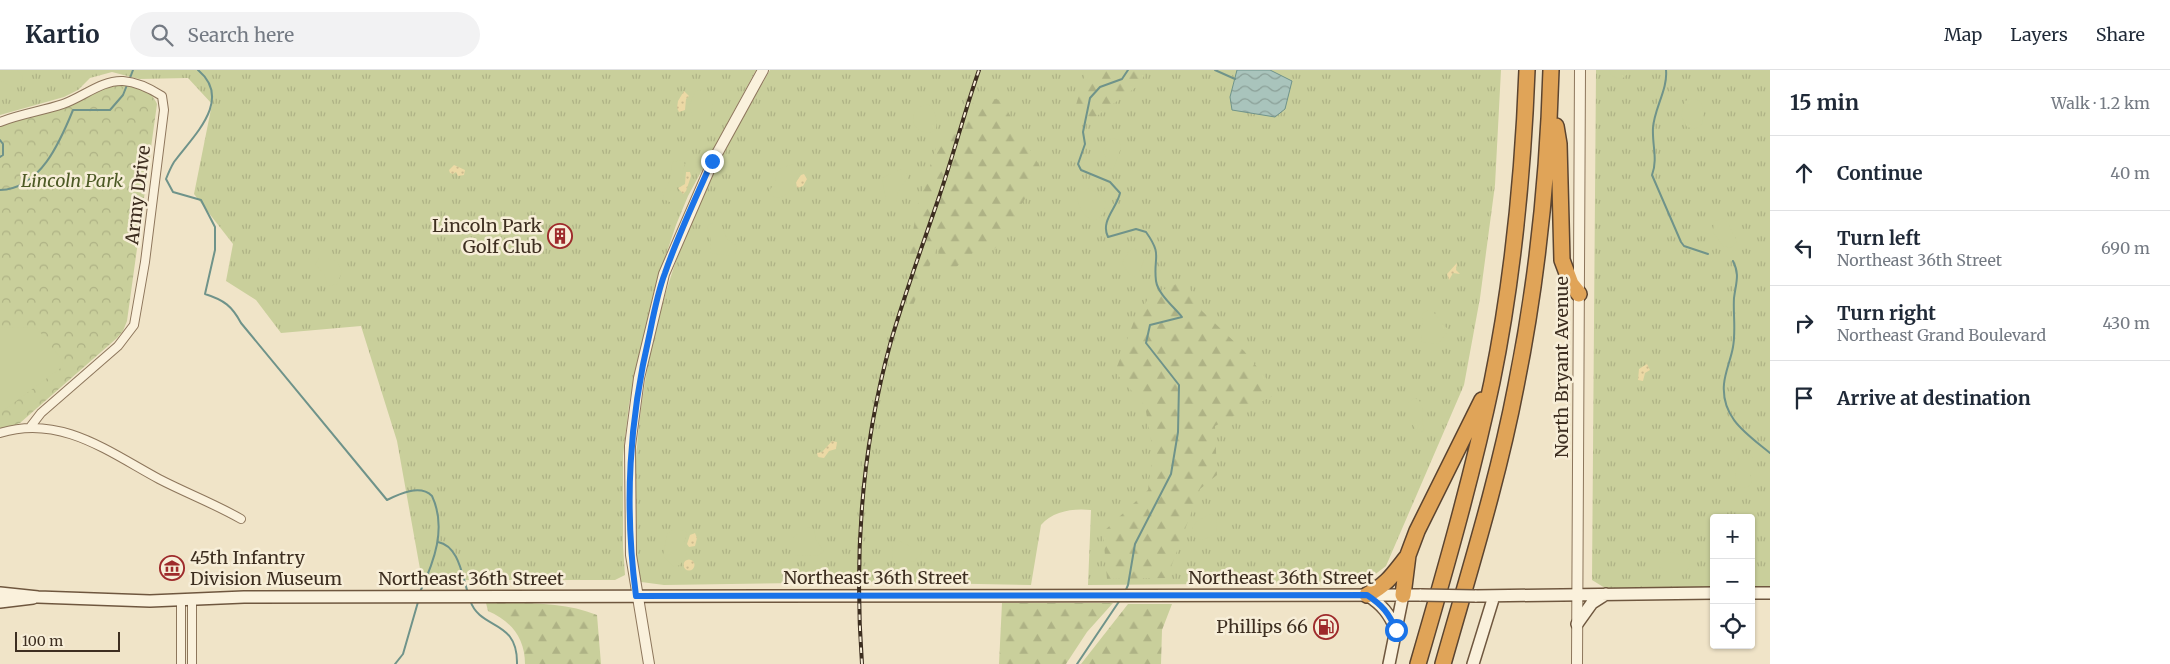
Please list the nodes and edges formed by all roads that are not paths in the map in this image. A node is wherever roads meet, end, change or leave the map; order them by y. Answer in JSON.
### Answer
{"nodes":[{"id":1,"x":763,"y":70,"type":"edge"},
{"id":2,"x":1527,"y":70,"type":"edge"},
{"id":3,"x":1551,"y":70,"type":"edge"},
{"id":4,"x":1580,"y":70,"type":"edge"},
{"id":5,"x":1551,"y":95,"type":"junction"},
{"id":6,"x":0,"y":122,"type":"edge"},
{"id":7,"x":1579,"y":294,"type":"junction"},
{"id":8,"x":1492,"y":381,"type":"junction"},
{"id":9,"x":31,"y":426,"type":"junction"},
{"id":10,"x":0,"y":433,"type":"edge"},
{"id":11,"x":242,"y":519,"type":"dead end"},
{"id":12,"x":1408,"y":555,"type":"junction"},
{"id":13,"x":0,"y":593,"type":"edge"},
{"id":14,"x":1710,"y":593,"type":"edge"},
{"id":15,"x":1755,"y":593,"type":"edge"},
{"id":16,"x":1770,"y":593,"type":"edge"},
{"id":17,"x":1577,"y":594,"type":"junction"},
{"id":18,"x":1606,"y":594,"type":"junction"},
{"id":19,"x":1367,"y":595,"type":"junction"},
{"id":20,"x":1403,"y":595,"type":"junction"},
{"id":21,"x":636,"y":596,"type":"junction"},
{"id":22,"x":1494,"y":596,"type":"junction"},
{"id":23,"x":38,"y":597,"type":"junction"},
{"id":24,"x":186,"y":601,"type":"junction"},
{"id":25,"x":0,"y":602,"type":"edge"},
{"id":26,"x":1577,"y":624,"type":"junction"},
{"id":27,"x":1396,"y":630,"type":"junction"},
{"id":28,"x":181,"y":664,"type":"edge"},
{"id":29,"x":192,"y":664,"type":"edge"},
{"id":30,"x":649,"y":664,"type":"edge"},
{"id":31,"x":1389,"y":664,"type":"edge"},
{"id":32,"x":1418,"y":664,"type":"edge"},
{"id":33,"x":1443,"y":664,"type":"edge"},
{"id":34,"x":1473,"y":664,"type":"edge"},
{"id":35,"x":1577,"y":664,"type":"edge"}],
"edges":[{"from":1,"to":21,"type":"street"},
{"from":2,"to":8,"type":"highway"},
{"from":3,"to":5,"type":"highway"},
{"from":4,"to":7,"type":"street","name":"North Bryant Avenue"},
{"from":5,"to":7,"type":"highway"},
{"from":5,"to":33,"type":"highway"},
{"from":6,"to":9,"type":"street","name":"Army Drive"},
{"from":7,"to":17,"type":"street","name":"North Bryant Avenue"},
{"from":8,"to":12,"type":"highway"},
{"from":8,"to":32,"type":"highway"},
{"from":9,"to":10,"type":"street"},
{"from":9,"to":11,"type":"street"},
{"from":12,"to":19,"type":"highway"},
{"from":12,"to":20,"type":"highway"},
{"from":13,"to":23,"type":"main road","name":"Northeast 36th Street"},
{"from":14,"to":18,"type":"main road","name":"Northeast 36th Street"},
{"from":15,"to":16,"type":"main road"},
{"from":17,"to":18,"type":"main road","name":"Northeast 36th Street"},
{"from":17,"to":22,"type":"main road","name":"Northeast 36th Street"},
{"from":17,"to":26,"type":"street","name":"North Bryant Avenue"},
{"from":18,"to":26,"type":"main road"},
{"from":19,"to":20,"type":"main road","name":"Northeast 36th Street"},
{"from":19,"to":21,"type":"main road","name":"Northeast 36th Street"},
{"from":19,"to":27,"type":"main road"},
{"from":20,"to":22,"type":"main road","name":"Northeast 36th Street","bridge":true},
{"from":20,"to":27,"type":"main road"},
{"from":21,"to":24,"type":"main road","name":"Northeast 36th Street"},
{"from":21,"to":30,"type":"street"},
{"from":22,"to":34,"type":"main road"},
{"from":23,"to":24,"type":"main road","name":"Northeast 36th Street"},
{"from":23,"to":25,"type":"main road","name":"Northeast 36th Street"},
{"from":24,"to":28,"type":"street"},
{"from":24,"to":29,"type":"street"},
{"from":26,"to":35,"type":"street","name":"North Bryant Avenue"},
{"from":27,"to":31,"type":"main road"}]}
